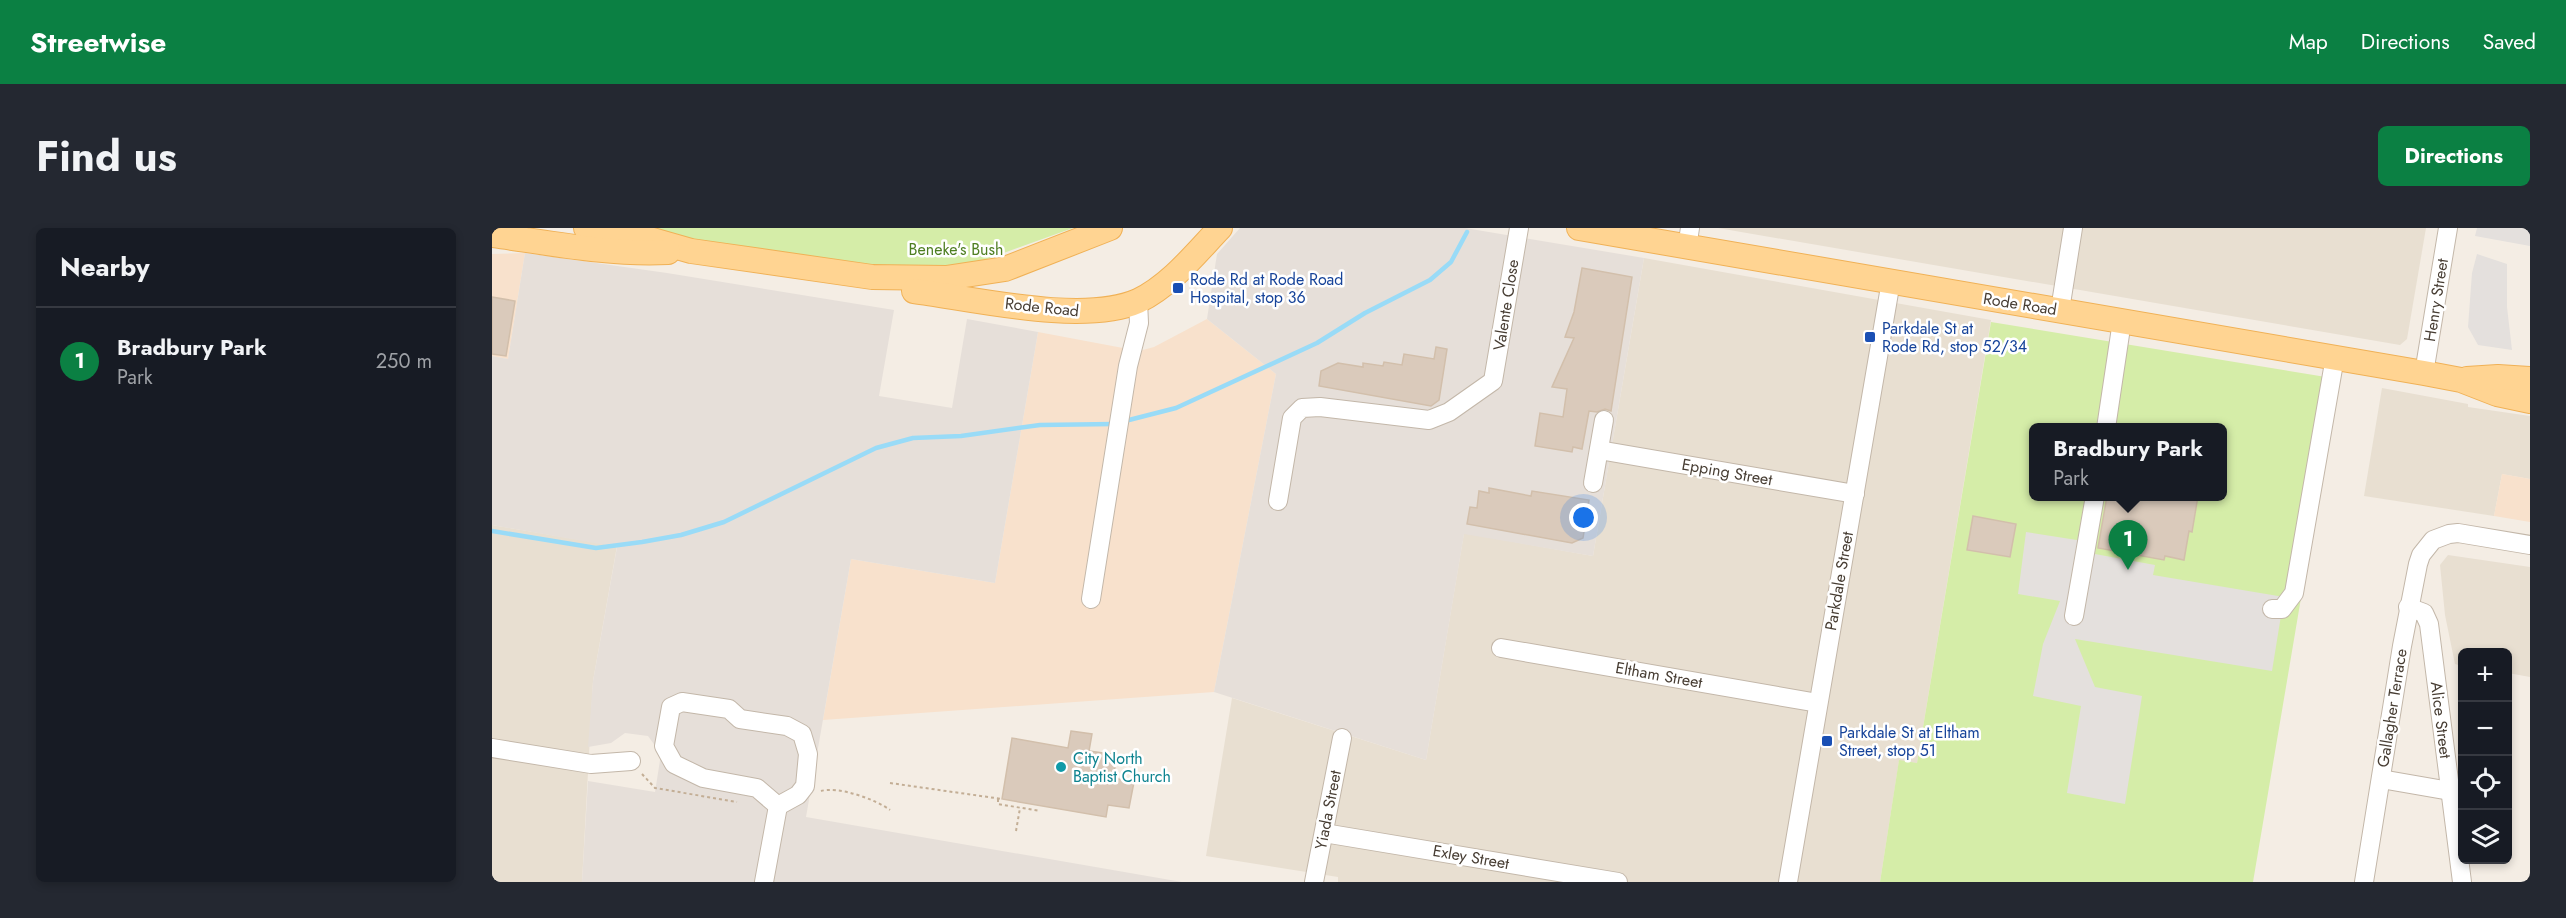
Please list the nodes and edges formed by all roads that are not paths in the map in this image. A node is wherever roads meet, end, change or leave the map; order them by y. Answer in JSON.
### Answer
{"nodes":[{"id":1,"x":586,"y":228,"type":"edge"},
{"id":2,"x":1110,"y":228,"type":"edge"},
{"id":3,"x":1220,"y":228,"type":"edge"},
{"id":4,"x":1519,"y":228,"type":"edge"},
{"id":5,"x":1580,"y":228,"type":"edge"},
{"id":6,"x":2073,"y":228,"type":"edge"},
{"id":7,"x":2448,"y":228,"type":"edge"},
{"id":8,"x":492,"y":234,"type":"edge"},
{"id":9,"x":1689,"y":237,"type":"edge"},
{"id":10,"x":1206,"y":238,"type":"edge"},
{"id":11,"x":691,"y":251,"type":"junction"},
{"id":12,"x":872,"y":277,"type":"junction"},
{"id":13,"x":1891,"y":281,"type":"junction"},
{"id":14,"x":1138,"y":301,"type":"junction"},
{"id":15,"x":2060,"y":310,"type":"junction"},
{"id":16,"x":2122,"y":321,"type":"junction"},
{"id":17,"x":2335,"y":357,"type":"junction"},
{"id":18,"x":2424,"y":373,"type":"junction"},
{"id":19,"x":2530,"y":379,"type":"edge"},
{"id":20,"x":2461,"y":380,"type":"junction"},
{"id":21,"x":2530,"y":400,"type":"edge"},
{"id":22,"x":1604,"y":420,"type":"dead end"},
{"id":23,"x":2107,"y":423,"type":"edge"},
{"id":24,"x":1599,"y":450,"type":"junction"},
{"id":25,"x":1593,"y":483,"type":"dead end"},
{"id":26,"x":1855,"y":494,"type":"junction"},
{"id":27,"x":1278,"y":501,"type":"dead end"},
{"id":28,"x":2094,"y":501,"type":"edge"},
{"id":29,"x":2530,"y":545,"type":"edge"},
{"id":30,"x":1090,"y":599,"type":"dead end"},
{"id":31,"x":2408,"y":607,"type":"junction"},
{"id":32,"x":2272,"y":609,"type":"dead end"},
{"id":33,"x":2074,"y":616,"type":"dead end"},
{"id":34,"x":1500,"y":648,"type":"dead end"},
{"id":35,"x":1818,"y":703,"type":"junction"},
{"id":36,"x":1342,"y":738,"type":"dead end"},
{"id":37,"x":492,"y":748,"type":"edge"},
{"id":38,"x":631,"y":761,"type":"dead end"},
{"id":39,"x":2381,"y":779,"type":"junction"},
{"id":40,"x":2450,"y":791,"type":"junction"},
{"id":41,"x":777,"y":806,"type":"junction"},
{"id":42,"x":1324,"y":833,"type":"junction"},
{"id":43,"x":765,"y":882,"type":"edge"},
{"id":44,"x":1314,"y":882,"type":"edge"},
{"id":45,"x":1618,"y":882,"type":"edge"},
{"id":46,"x":1788,"y":882,"type":"edge"},
{"id":47,"x":2364,"y":882,"type":"edge"},
{"id":48,"x":2462,"y":882,"type":"edge"}],
"edges":[{"from":1,"to":11,"type":"main road","name":"Rode Road"},
{"from":2,"to":12,"type":"main road","name":"Rode Road"},
{"from":3,"to":10,"type":"main road","name":"Rode Road"},
{"from":4,"to":27,"type":"street","name":"Valente Close"},
{"from":5,"to":9,"type":"main road","name":"Rode Road"},
{"from":6,"to":15,"type":"street"},
{"from":7,"to":18,"type":"street","name":"Henry Street"},
{"from":8,"to":11,"type":"main road","name":"Rode Road"},
{"from":9,"to":13,"type":"main road","name":"Rode Road"},
{"from":10,"to":14,"type":"main road","name":"Rode Road"},
{"from":11,"to":12,"type":"main road","name":"Rode Road"},
{"from":12,"to":14,"type":"main road","name":"Rode Road"},
{"from":13,"to":15,"type":"main road","name":"Rode Road"},
{"from":13,"to":26,"type":"street","name":"Parkdale Street"},
{"from":14,"to":30,"type":"street"},
{"from":15,"to":16,"type":"main road","name":"Rode Road"},
{"from":16,"to":17,"type":"main road","name":"Rode Road"},
{"from":16,"to":23,"type":"street"},
{"from":17,"to":18,"type":"main road","name":"Rode Road"},
{"from":17,"to":32,"type":"street"},
{"from":18,"to":20,"type":"main road","name":"Rode Road"},
{"from":19,"to":20,"type":"main road","name":"Rode Road"},
{"from":20,"to":21,"type":"main road","name":"Rode Road"},
{"from":22,"to":24,"type":"street"},
{"from":24,"to":25,"type":"street"},
{"from":24,"to":26,"type":"street","name":"Epping Street"},
{"from":26,"to":35,"type":"street","name":"Parkdale Street"},
{"from":28,"to":33,"type":"street"},
{"from":29,"to":31,"type":"street","name":"Gallagher Terrace"},
{"from":31,"to":39,"type":"street","name":"Gallagher Terrace"},
{"from":31,"to":40,"type":"street","name":"Alice Street"},
{"from":34,"to":35,"type":"street","name":"Eltham Street"},
{"from":35,"to":46,"type":"street","name":"Parkdale Street"},
{"from":36,"to":42,"type":"street","name":"Yiada Street"},
{"from":37,"to":38,"type":"street"},
{"from":39,"to":40,"type":"street"},
{"from":39,"to":47,"type":"street","name":"Gallagher Terrace"},
{"from":40,"to":48,"type":"street","name":"Alice Street"},
{"from":41,"to":41,"type":"street"},
{"from":41,"to":43,"type":"street"},
{"from":42,"to":44,"type":"street","name":"Yiada Street"},
{"from":42,"to":45,"type":"street","name":"Exley Street"}]}
